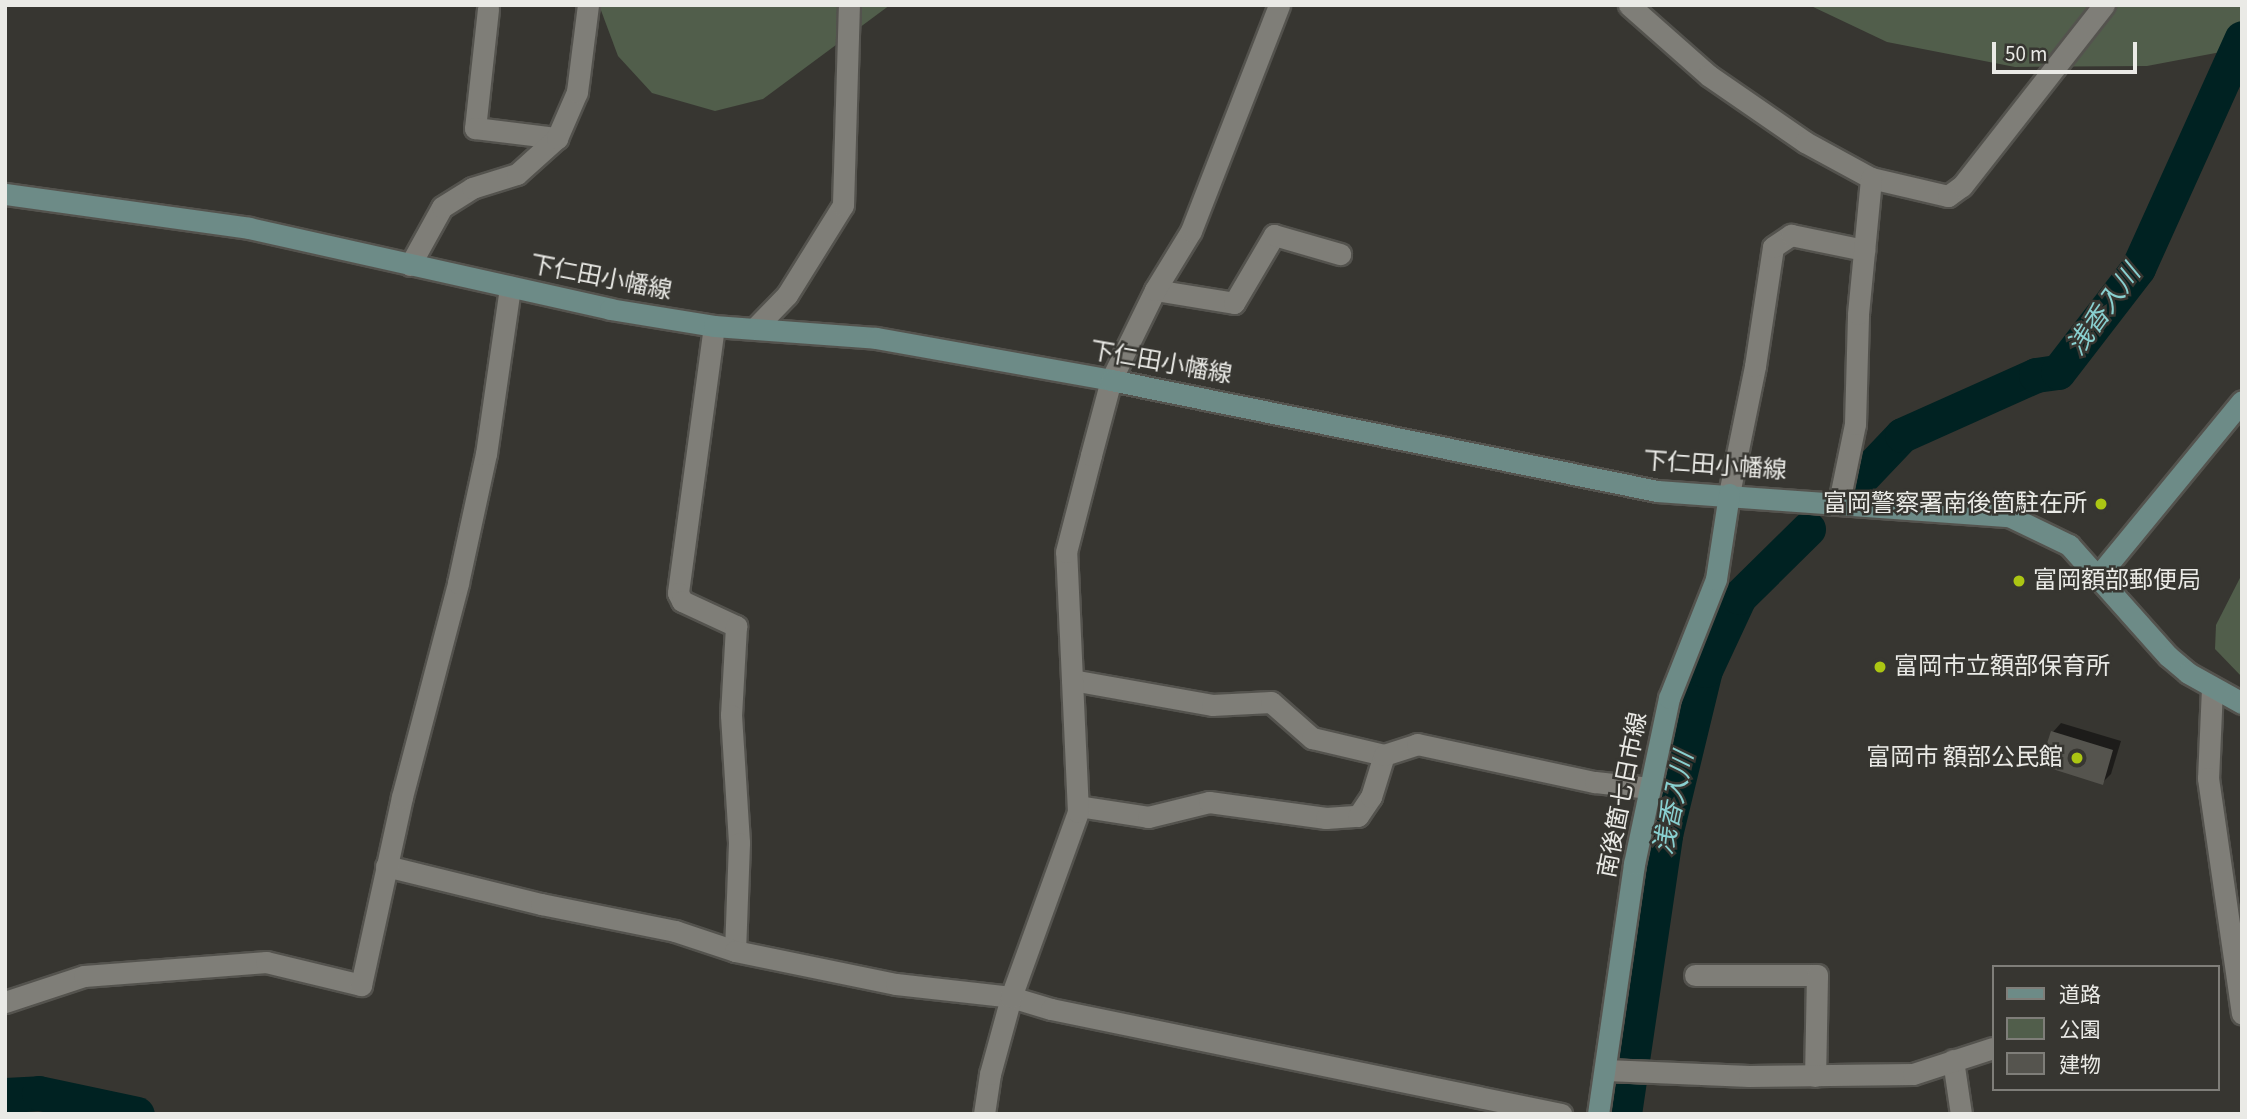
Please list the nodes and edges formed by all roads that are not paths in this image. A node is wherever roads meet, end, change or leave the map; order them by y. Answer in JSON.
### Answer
{"nodes":[{"id":1,"x":588,"y":5,"type":"edge"},
{"id":2,"x":849,"y":5,"type":"edge"},
{"id":3,"x":1279,"y":5,"type":"edge"},
{"id":4,"x":1629,"y":5,"type":"edge"},
{"id":5,"x":2104,"y":5,"type":"edge"},
{"id":6,"x":488,"y":9,"type":"dead end"},
{"id":7,"x":557,"y":138,"type":"junction"},
{"id":8,"x":1871,"y":178,"type":"junction"},
{"id":9,"x":5,"y":194,"type":"edge"},
{"id":10,"x":1864,"y":250,"type":"junction"},
{"id":11,"x":1339,"y":254,"type":"dead end"},
{"id":12,"x":411,"y":265,"type":"junction"},
{"id":13,"x":510,"y":286,"type":"junction"},
{"id":14,"x":1155,"y":290,"type":"junction"},
{"id":15,"x":714,"y":326,"type":"junction"},
{"id":16,"x":755,"y":328,"type":"junction"},
{"id":17,"x":1111,"y":380,"type":"junction"},
{"id":18,"x":2242,"y":401,"type":"edge"},
{"id":19,"x":1729,"y":494,"type":"junction"},
{"id":20,"x":1839,"y":502,"type":"junction"},
{"id":21,"x":2099,"y":575,"type":"junction"},
{"id":22,"x":1072,"y":680,"type":"junction"},
{"id":23,"x":2212,"y":688,"type":"junction"},
{"id":24,"x":2242,"y":703,"type":"edge"},
{"id":25,"x":1384,"y":755,"type":"junction"},
{"id":26,"x":1650,"y":788,"type":"junction"},
{"id":27,"x":1078,"y":806,"type":"junction"},
{"id":28,"x":386,"y":866,"type":"junction"},
{"id":29,"x":735,"y":951,"type":"junction"},
{"id":30,"x":2232,"y":974,"type":"edge"},
{"id":31,"x":1695,"y":975,"type":"dead end"},
{"id":32,"x":1011,"y":997,"type":"junction"},
{"id":33,"x":5,"y":1002,"type":"edge"},
{"id":34,"x":2242,"y":1014,"type":"edge"},
{"id":35,"x":1992,"y":1048,"type":"edge"},
{"id":36,"x":1953,"y":1060,"type":"junction"},
{"id":37,"x":1627,"y":1071,"type":"junction"},
{"id":38,"x":1815,"y":1076,"type":"junction"},
{"id":39,"x":984,"y":1114,"type":"edge"},
{"id":40,"x":1561,"y":1114,"type":"edge"},
{"id":41,"x":1598,"y":1114,"type":"edge"},
{"id":42,"x":1961,"y":1114,"type":"edge"}],
"edges":[{"from":1,"to":7,"type":"street"},
{"from":2,"to":16,"type":"street"},
{"from":3,"to":14,"type":"street"},
{"from":4,"to":8,"type":"street"},
{"from":5,"to":8,"type":"street"},
{"from":6,"to":7,"type":"street"},
{"from":7,"to":12,"type":"street"},
{"from":8,"to":10,"type":"street"},
{"from":9,"to":12,"type":"main road","name":"下仁田小幡線"},
{"from":10,"to":19,"type":"street"},
{"from":10,"to":20,"type":"street"},
{"from":11,"to":14,"type":"street"},
{"from":12,"to":13,"type":"main road","name":"下仁田小幡線"},
{"from":13,"to":15,"type":"main road","name":"下仁田小幡線"},
{"from":13,"to":28,"type":"street"},
{"from":14,"to":17,"type":"street"},
{"from":15,"to":16,"type":"main road","name":"下仁田小幡線"},
{"from":15,"to":29,"type":"street"},
{"from":16,"to":17,"type":"main road","name":"下仁田小幡線"},
{"from":17,"to":19,"type":"main road","name":"下仁田小幡線"},
{"from":17,"to":22,"type":"street"},
{"from":18,"to":21,"type":"main road"},
{"from":19,"to":20,"type":"main road","name":"下仁田小幡線"},
{"from":19,"to":26,"type":"main road","name":"南後箇七日市線"},
{"from":20,"to":21,"type":"main road","name":"下仁田小幡線"},
{"from":21,"to":23,"type":"main road","name":"下仁田小幡線"},
{"from":22,"to":25,"type":"street"},
{"from":22,"to":27,"type":"street"},
{"from":23,"to":24,"type":"main road","name":"下仁田小幡線"},
{"from":23,"to":30,"type":"street"},
{"from":25,"to":26,"type":"street"},
{"from":25,"to":27,"type":"street"},
{"from":26,"to":37,"type":"main road","name":"南後箇七日市線"},
{"from":27,"to":32,"type":"street"},
{"from":28,"to":29,"type":"street"},
{"from":28,"to":33,"type":"street"},
{"from":29,"to":32,"type":"street"},
{"from":30,"to":34,"type":"street"},
{"from":31,"to":38,"type":"street"},
{"from":32,"to":39,"type":"street"},
{"from":32,"to":40,"type":"street"},
{"from":35,"to":36,"type":"street"},
{"from":36,"to":38,"type":"street"},
{"from":36,"to":42,"type":"street"},
{"from":37,"to":38,"type":"street"},
{"from":37,"to":41,"type":"main road","name":"南後箇七日市線"}]}
